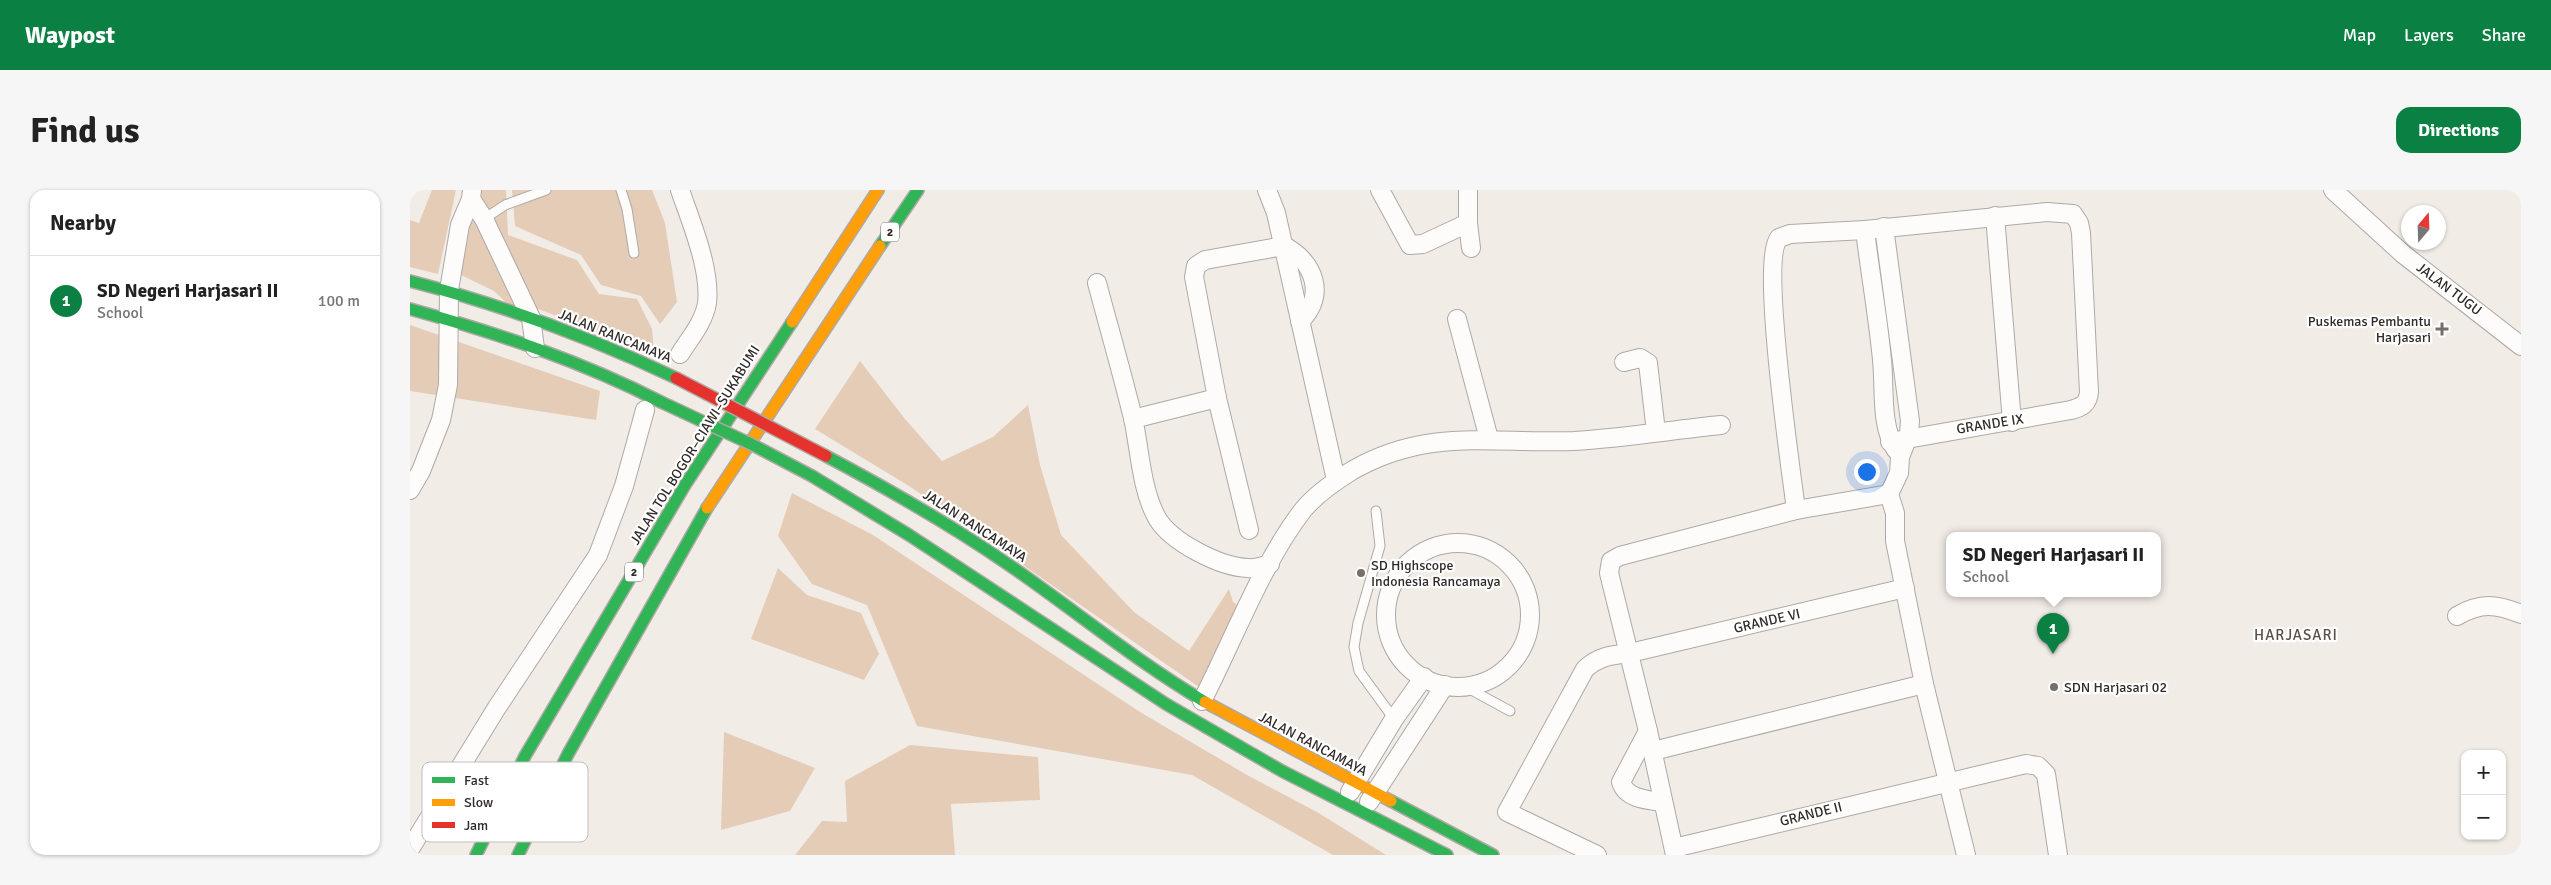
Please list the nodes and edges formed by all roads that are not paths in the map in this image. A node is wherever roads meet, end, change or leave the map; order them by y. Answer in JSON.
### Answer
{"nodes":[{"id":1,"x":546,"y":190,"type":"edge"},
{"id":2,"x":621,"y":190,"type":"edge"},
{"id":3,"x":680,"y":190,"type":"edge"},
{"id":4,"x":878,"y":190,"type":"edge"},
{"id":5,"x":918,"y":190,"type":"edge"},
{"id":6,"x":1267,"y":190,"type":"edge"},
{"id":7,"x":1380,"y":190,"type":"edge"},
{"id":8,"x":1468,"y":190,"type":"edge"},
{"id":9,"x":2333,"y":190,"type":"edge"},
{"id":10,"x":471,"y":194,"type":"edge"},
{"id":11,"x":1994,"y":216,"type":"junction"},
{"id":12,"x":484,"y":218,"type":"junction"},
{"id":13,"x":1468,"y":222,"type":"junction"},
{"id":14,"x":1884,"y":228,"type":"junction"},
{"id":15,"x":1865,"y":230,"type":"junction"},
{"id":16,"x":1284,"y":246,"type":"junction"},
{"id":17,"x":1471,"y":248,"type":"dead end"},
{"id":18,"x":634,"y":253,"type":"dead end"},
{"id":19,"x":410,"y":281,"type":"edge"},
{"id":20,"x":1097,"y":283,"type":"dead end"},
{"id":21,"x":449,"y":290,"type":"junction"},
{"id":22,"x":410,"y":309,"type":"edge"},
{"id":23,"x":531,"y":318,"type":"junction"},
{"id":24,"x":1457,"y":318,"type":"dead end"},
{"id":25,"x":447,"y":319,"type":"junction"},
{"id":26,"x":2521,"y":346,"type":"edge"},
{"id":27,"x":535,"y":348,"type":"junction"},
{"id":28,"x":680,"y":354,"type":"dead end"},
{"id":29,"x":1624,"y":362,"type":"dead end"},
{"id":30,"x":1217,"y":398,"type":"junction"},
{"id":31,"x":646,"y":410,"type":"dead end"},
{"id":32,"x":1133,"y":418,"type":"junction"},
{"id":33,"x":2012,"y":422,"type":"junction"},
{"id":34,"x":1721,"y":425,"type":"dead end"},
{"id":35,"x":1656,"y":432,"type":"junction"},
{"id":36,"x":1490,"y":439,"type":"junction"},
{"id":37,"x":1899,"y":440,"type":"junction"},
{"id":38,"x":1336,"y":480,"type":"junction"},
{"id":39,"x":410,"y":490,"type":"edge"},
{"id":40,"x":1889,"y":494,"type":"junction"},
{"id":41,"x":1376,"y":510,"type":"dead end"},
{"id":42,"x":1796,"y":510,"type":"junction"},
{"id":43,"x":1249,"y":530,"type":"dead end"},
{"id":44,"x":1270,"y":564,"type":"junction"},
{"id":45,"x":1905,"y":588,"type":"junction"},
{"id":46,"x":2521,"y":614,"type":"edge"},
{"id":47,"x":2457,"y":616,"type":"dead end"},
{"id":48,"x":1630,"y":653,"type":"junction"},
{"id":49,"x":1424,"y":677,"type":"junction"},
{"id":50,"x":1924,"y":684,"type":"junction"},
{"id":51,"x":1445,"y":685,"type":"junction"},
{"id":52,"x":1466,"y":686,"type":"junction"},
{"id":53,"x":1202,"y":701,"type":"junction"},
{"id":54,"x":1510,"y":711,"type":"dead end"},
{"id":55,"x":1394,"y":718,"type":"junction"},
{"id":56,"x":1648,"y":730,"type":"junction"},
{"id":57,"x":1653,"y":751,"type":"junction"},
{"id":58,"x":463,"y":762,"type":"edge"},
{"id":59,"x":522,"y":762,"type":"edge"},
{"id":60,"x":564,"y":762,"type":"edge"},
{"id":61,"x":1949,"y":780,"type":"junction"},
{"id":62,"x":1355,"y":784,"type":"junction"},
{"id":63,"x":1374,"y":794,"type":"junction"},
{"id":64,"x":1343,"y":802,"type":"junction"},
{"id":65,"x":1663,"y":802,"type":"junction"},
{"id":66,"x":1362,"y":812,"type":"junction"},
{"id":67,"x":422,"y":829,"type":"edge"},
{"id":68,"x":482,"y":842,"type":"edge"},
{"id":69,"x":524,"y":842,"type":"edge"},
{"id":70,"x":410,"y":849,"type":"edge"},
{"id":71,"x":1675,"y":852,"type":"edge"},
{"id":72,"x":476,"y":855,"type":"edge"},
{"id":73,"x":518,"y":855,"type":"edge"},
{"id":74,"x":1447,"y":855,"type":"edge"},
{"id":75,"x":1493,"y":855,"type":"edge"},
{"id":76,"x":1597,"y":855,"type":"edge"},
{"id":77,"x":1966,"y":855,"type":"edge"},
{"id":78,"x":2058,"y":855,"type":"edge"}],
"edges":[{"from":1,"to":12,"type":"lane"},
{"from":2,"to":18,"type":"lane"},
{"from":3,"to":28,"type":"street"},
{"from":4,"to":59,"type":"main road","name":"JALAN TOL BOGOR–CIAWI–SUKABUMI","number":"2"},
{"from":5,"to":60,"type":"main road","number":"2"},
{"from":6,"to":16,"type":"street"},
{"from":7,"to":13,"type":"street"},
{"from":8,"to":13,"type":"street"},
{"from":9,"to":26,"type":"street","name":"JALAN TUGU"},
{"from":10,"to":12,"type":"street"},
{"from":10,"to":21,"type":"street"},
{"from":11,"to":14,"type":"street"},
{"from":11,"to":33,"type":"street"},
{"from":11,"to":33,"type":"street","name":"GRANDE IX"},
{"from":12,"to":23,"type":"street"},
{"from":13,"to":17,"type":"street"},
{"from":14,"to":15,"type":"street"},
{"from":14,"to":37,"type":"street"},
{"from":15,"to":37,"type":"street"},
{"from":15,"to":42,"type":"street"},
{"from":16,"to":30,"type":"street"},
{"from":16,"to":38,"type":"street"},
{"from":19,"to":21,"type":"main road","name":"JALAN RANCAMAYA"},
{"from":20,"to":32,"type":"street"},
{"from":21,"to":23,"type":"main road","name":"JALAN RANCAMAYA"},
{"from":21,"to":25,"type":"street"},
{"from":22,"to":25,"type":"main road"},
{"from":23,"to":27,"type":"street"},
{"from":23,"to":53,"type":"main road","name":"JALAN RANCAMAYA","bridge":true},
{"from":24,"to":36,"type":"street"},
{"from":25,"to":27,"type":"main road"},
{"from":25,"to":39,"type":"street"},
{"from":27,"to":64,"type":"main road","bridge":true},
{"from":29,"to":35,"type":"street"},
{"from":30,"to":32,"type":"street"},
{"from":30,"to":43,"type":"street"},
{"from":31,"to":58,"type":"street"},
{"from":32,"to":44,"type":"street"},
{"from":33,"to":37,"type":"street","name":"GRANDE IX"},
{"from":34,"to":35,"type":"street"},
{"from":35,"to":36,"type":"street"},
{"from":36,"to":38,"type":"street"},
{"from":37,"to":40,"type":"street"},
{"from":38,"to":44,"type":"street"},
{"from":40,"to":42,"type":"street"},
{"from":40,"to":45,"type":"street"},
{"from":41,"to":55,"type":"lane"},
{"from":42,"to":48,"type":"street"},
{"from":44,"to":53,"type":"street"},
{"from":45,"to":48,"type":"street","name":"GRANDE VI"},
{"from":45,"to":50,"type":"street"},
{"from":46,"to":47,"type":"street"},
{"from":48,"to":56,"type":"street"},
{"from":48,"to":76,"type":"street","name":"GRANDE VI"},
{"from":49,"to":51,"type":"street"},
{"from":49,"to":52,"type":"street"},
{"from":49,"to":55,"type":"street"},
{"from":50,"to":57,"type":"street"},
{"from":50,"to":61,"type":"street"},
{"from":51,"to":52,"type":"street"},
{"from":51,"to":63,"type":"street"},
{"from":52,"to":54,"type":"lane"},
{"from":53,"to":62,"type":"main road","name":"JALAN RANCAMAYA"},
{"from":55,"to":62,"type":"street"},
{"from":56,"to":57,"type":"street"},
{"from":56,"to":65,"type":"street"},
{"from":57,"to":65,"type":"street"},
{"from":61,"to":71,"type":"street","name":"GRANDE II"},
{"from":61,"to":77,"type":"street"},
{"from":61,"to":78,"type":"street","name":"GRANDE II"},
{"from":62,"to":63,"type":"main road","name":"JALAN RANCAMAYA"},
{"from":62,"to":64,"type":"street"},
{"from":63,"to":66,"type":"street"},
{"from":63,"to":75,"type":"main road","name":"JALAN RANCAMAYA"},
{"from":64,"to":66,"type":"main road"},
{"from":65,"to":71,"type":"street"},
{"from":66,"to":74,"type":"main road"},
{"from":67,"to":70,"type":"street"},
{"from":68,"to":72,"type":"main road","name":"JALAN TOL BOGOR–CIAWI–SUKABUMI","number":"2"},
{"from":69,"to":73,"type":"main road","number":"2"}]}
